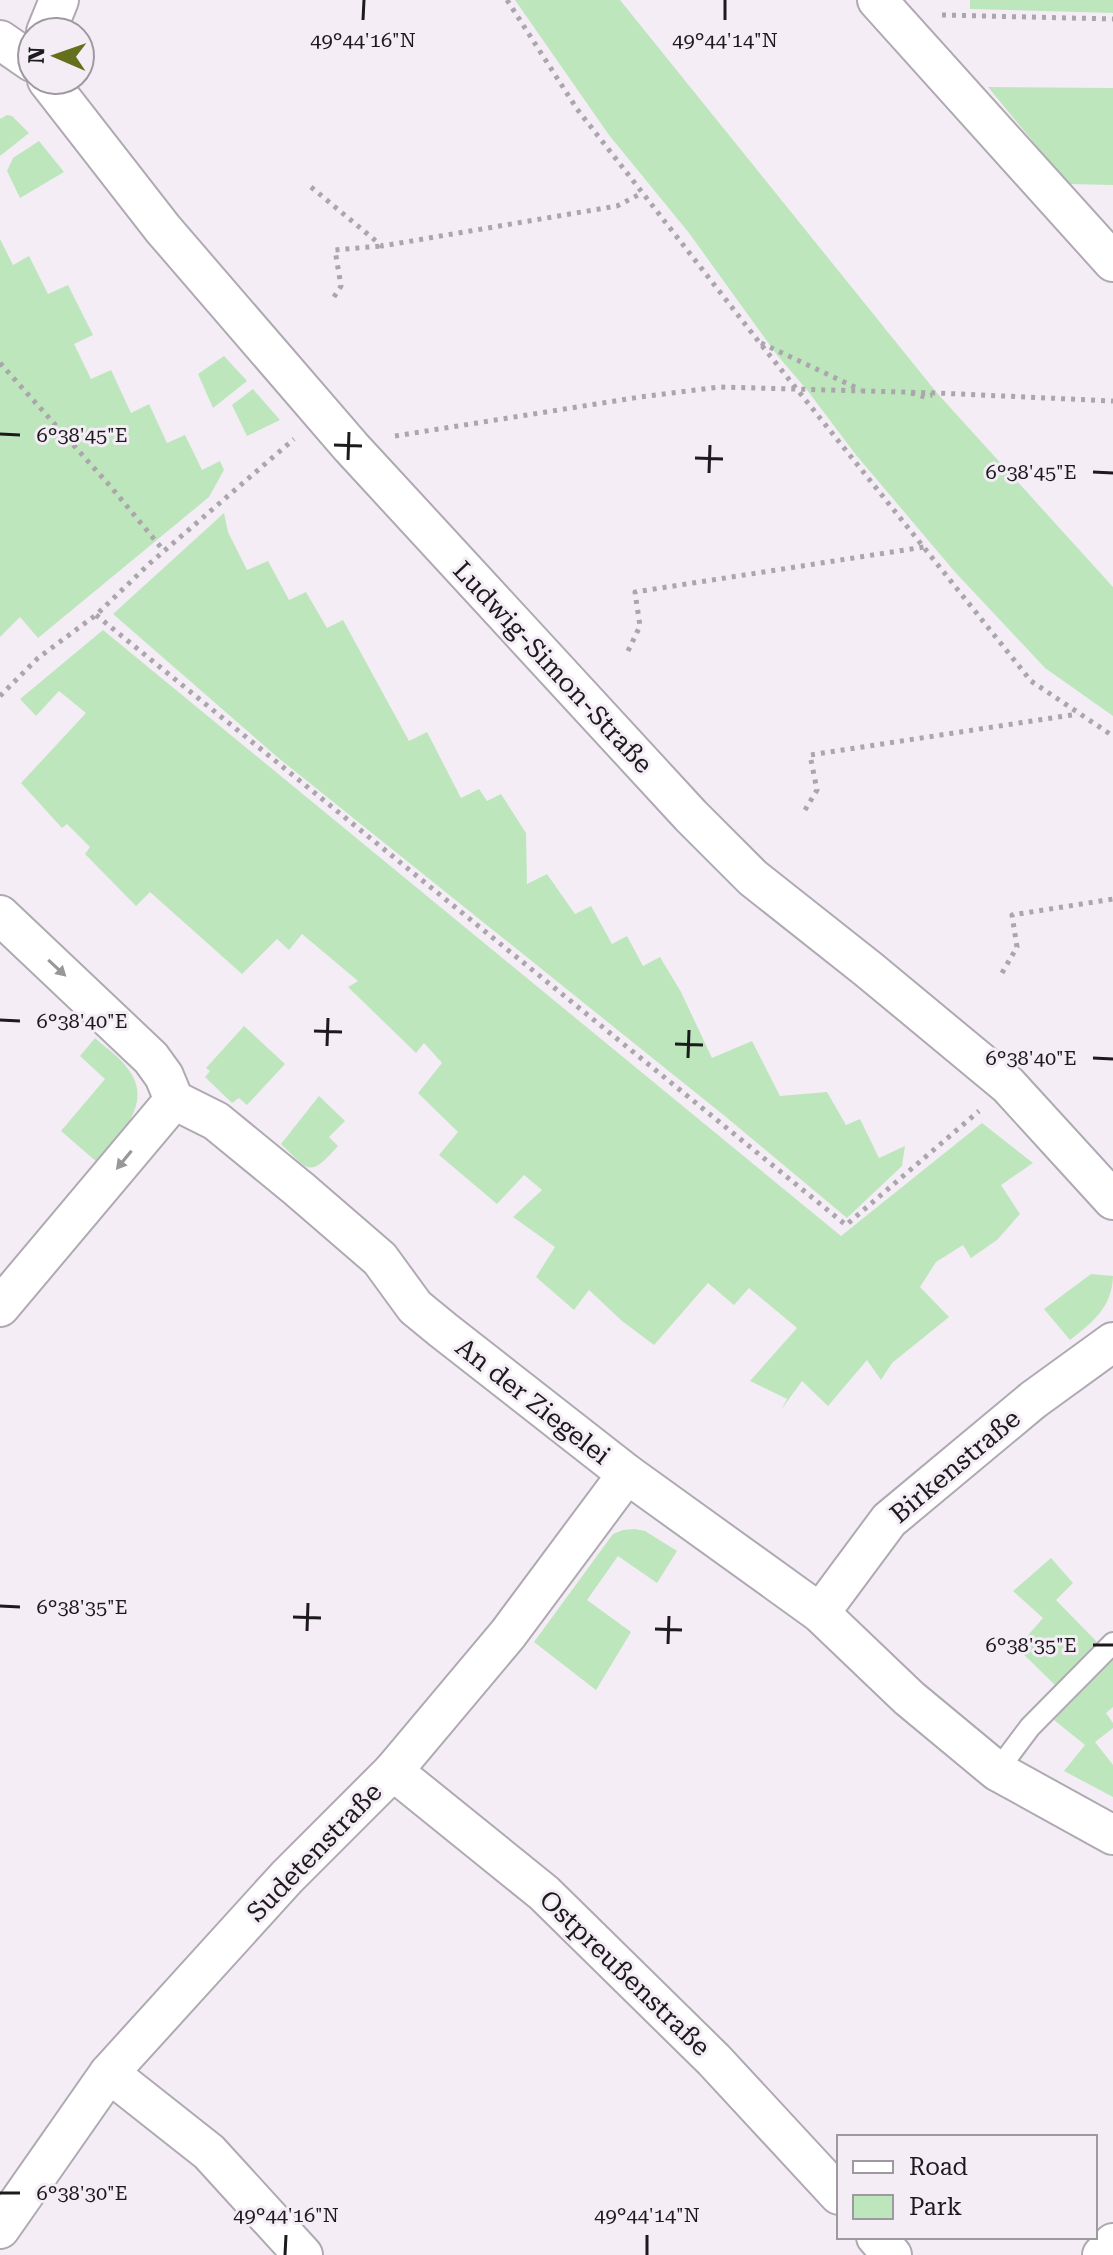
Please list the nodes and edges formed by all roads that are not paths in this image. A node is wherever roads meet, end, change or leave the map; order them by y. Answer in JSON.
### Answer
{"nodes":[{"id":1,"x":883,"y":7,"type":"edge"},
{"id":2,"x":59,"y":96,"type":"edge"},
{"id":3,"x":1113,"y":262,"type":"edge"},
{"id":4,"x":0,"y":915,"type":"edge"},
{"id":5,"x":174,"y":1100,"type":"junction"},
{"id":6,"x":1113,"y":1200,"type":"edge"},
{"id":7,"x":0,"y":1307,"type":"edge"},
{"id":8,"x":1113,"y":1342,"type":"edge"},
{"id":9,"x":627,"y":1474,"type":"junction"},
{"id":10,"x":820,"y":1613,"type":"junction"},
{"id":11,"x":1113,"y":1643,"type":"edge"},
{"id":12,"x":393,"y":1771,"type":"junction"},
{"id":13,"x":997,"y":1771,"type":"junction"},
{"id":14,"x":1113,"y":1835,"type":"edge"},
{"id":15,"x":109,"y":2073,"type":"junction"},
{"id":16,"x":837,"y":2193,"type":"edge"},
{"id":17,"x":0,"y":2229,"type":"edge"},
{"id":18,"x":878,"y":2239,"type":"edge"},
{"id":19,"x":1113,"y":2243,"type":"edge"},
{"id":20,"x":303,"y":2255,"type":"edge"},
{"id":21,"x":892,"y":2255,"type":"edge"},
{"id":22,"x":1102,"y":2255,"type":"edge"}],
"edges":[{"from":1,"to":3,"type":"street"},
{"from":2,"to":6,"type":"street","name":"Ludwig-Simon-Straße"},
{"from":4,"to":5,"type":"street","one_way":true},
{"from":5,"to":7,"type":"street","one_way":true},
{"from":5,"to":9,"type":"street","name":"An der Ziegelei"},
{"from":8,"to":10,"type":"street","name":"Birkenstraße"},
{"from":9,"to":10,"type":"street","name":"An der Ziegelei"},
{"from":9,"to":12,"type":"street","name":"Sudetenstraße"},
{"from":10,"to":13,"type":"street","name":"An der Ziegelei"},
{"from":11,"to":13,"type":"lane"},
{"from":12,"to":15,"type":"street","name":"Sudetenstraße"},
{"from":12,"to":16,"type":"street","name":"Ostpreußenstraße"},
{"from":13,"to":14,"type":"street","name":"An der Ziegelei"},
{"from":15,"to":17,"type":"street","name":"Sudetenstraße"},
{"from":15,"to":20,"type":"street"},
{"from":18,"to":21,"type":"street"},
{"from":19,"to":22,"type":"street"}]}
